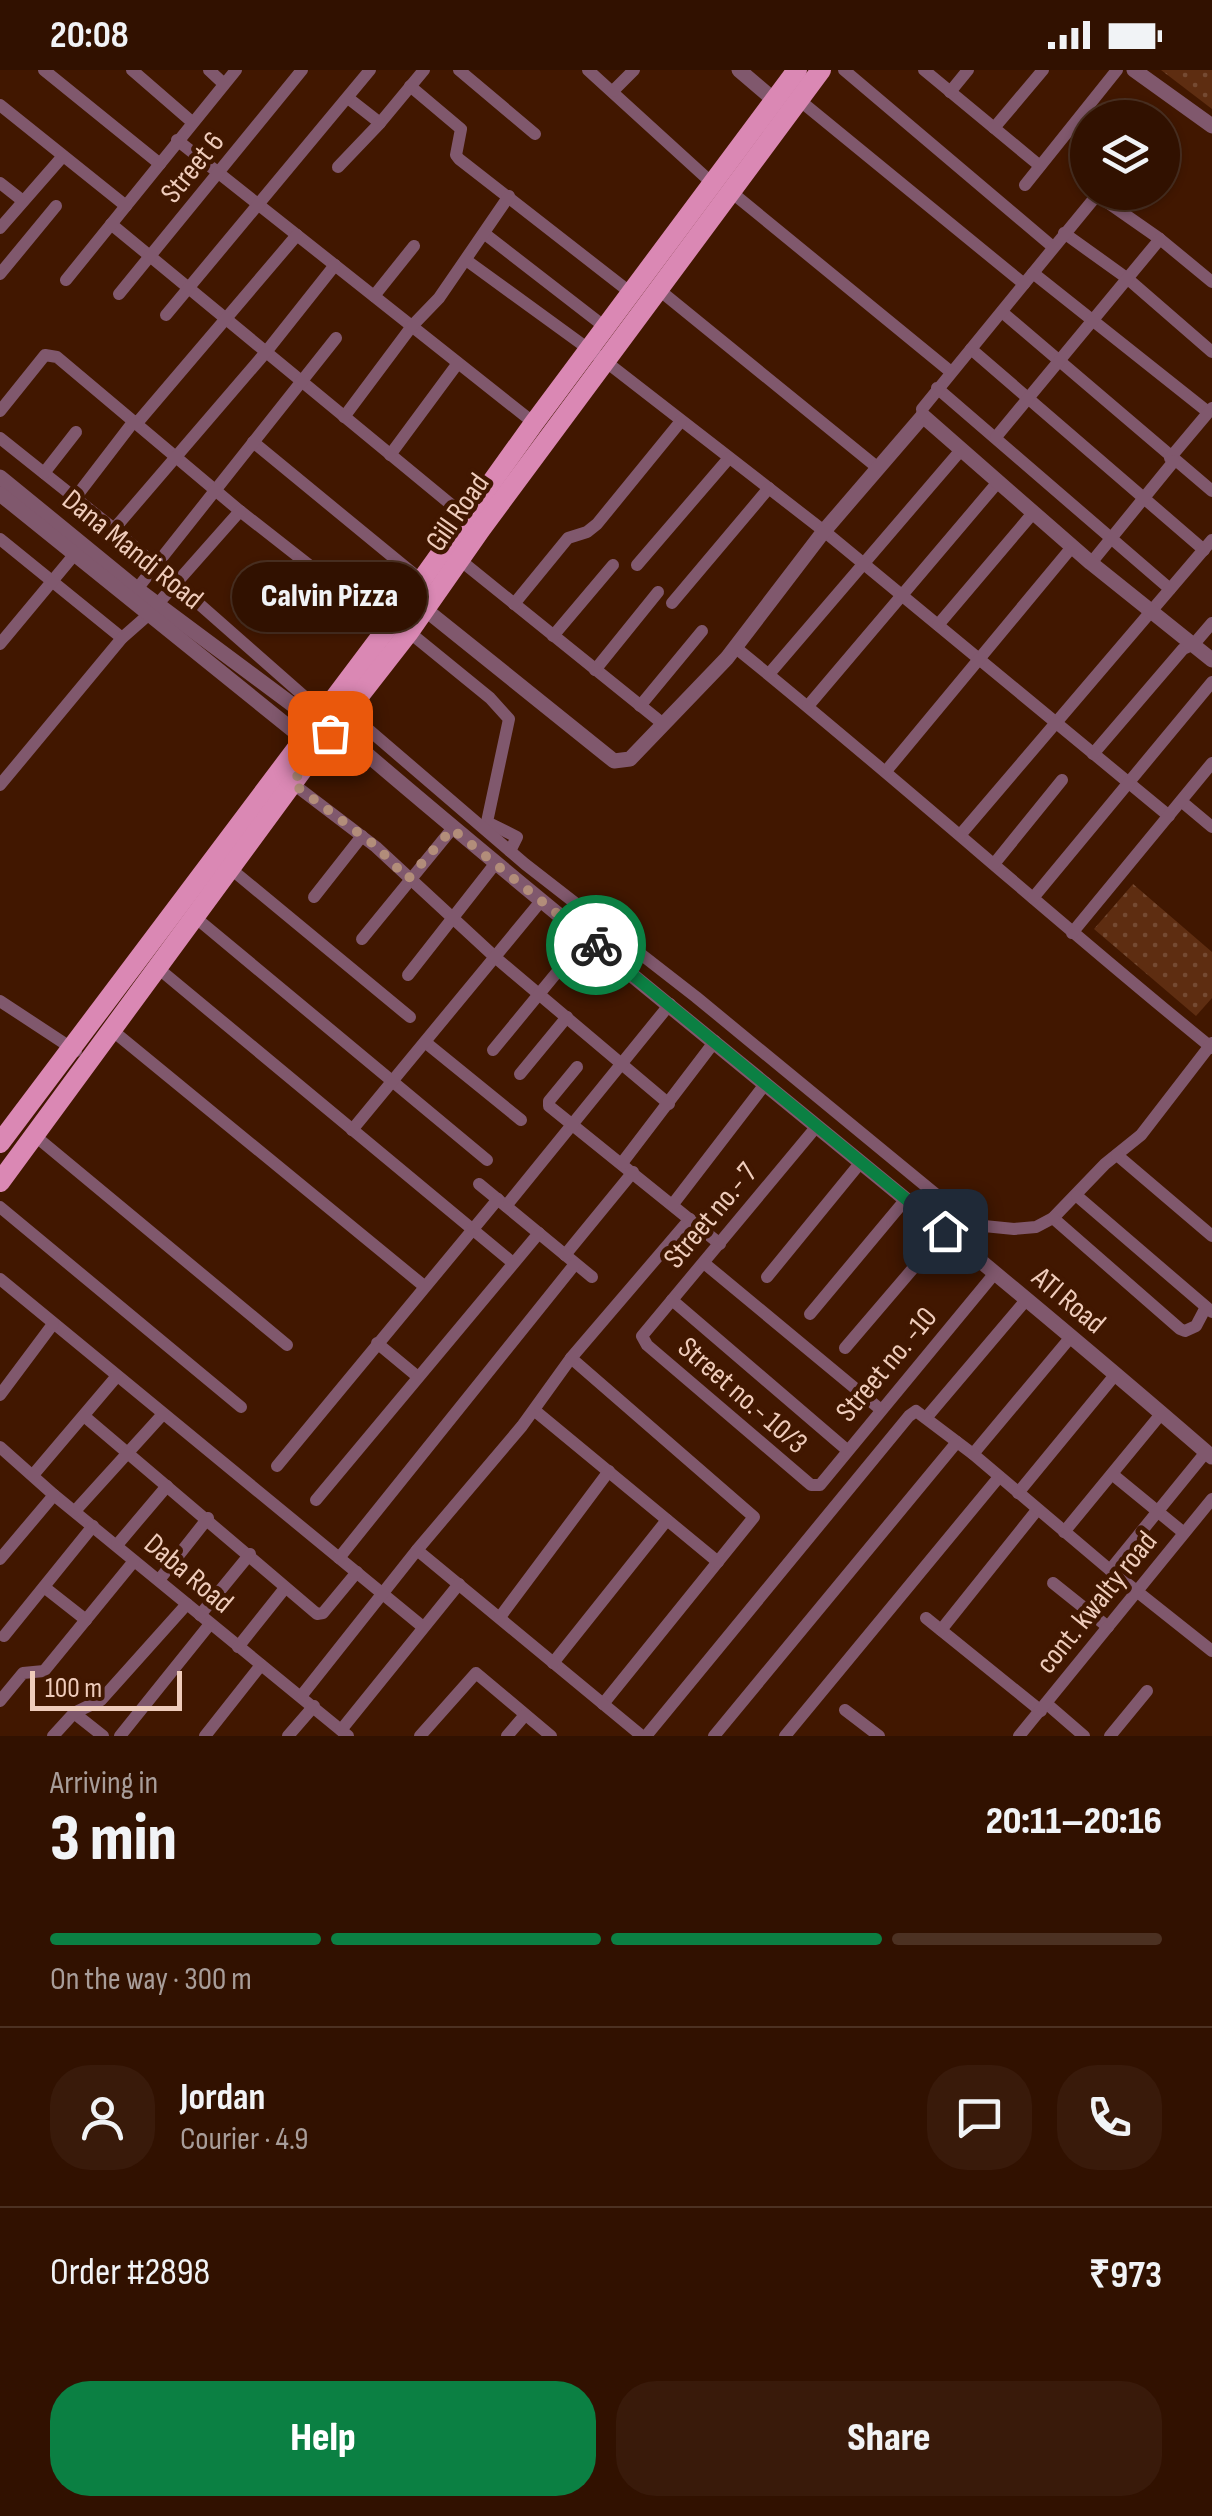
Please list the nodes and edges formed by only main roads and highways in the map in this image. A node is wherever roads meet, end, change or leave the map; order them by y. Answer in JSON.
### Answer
{"nodes":[{"id":1,"x":797,"y":70,"type":"edge"},
{"id":2,"x":821,"y":70,"type":"edge"},
{"id":3,"x":721,"y":187,"type":"junction"},
{"id":4,"x":597,"y":356,"type":"junction"},
{"id":5,"x":474,"y":523,"type":"junction"},
{"id":6,"x":325,"y":728,"type":"junction"},
{"id":7,"x":0,"y":1142,"type":"edge"},
{"id":8,"x":0,"y":1182,"type":"edge"}],
"edges":[{"from":1,"to":3,"type":"main road","name":"Gill Road"},
{"from":2,"to":3,"type":"main road","name":"Gill Road"},
{"from":3,"to":4,"type":"main road","name":"Gill Road"},
{"from":3,"to":4,"type":"main road","name":"Gill Road"},
{"from":4,"to":5,"type":"main road","name":"Gill Road"},
{"from":4,"to":5,"type":"main road","name":"Gill Road"},
{"from":5,"to":6,"type":"main road","name":"Gill Road"},
{"from":5,"to":6,"type":"main road","name":"Gill Road"},
{"from":6,"to":7,"type":"main road","name":"Gill Road"},
{"from":6,"to":8,"type":"main road","name":"Gill Road"}]}
